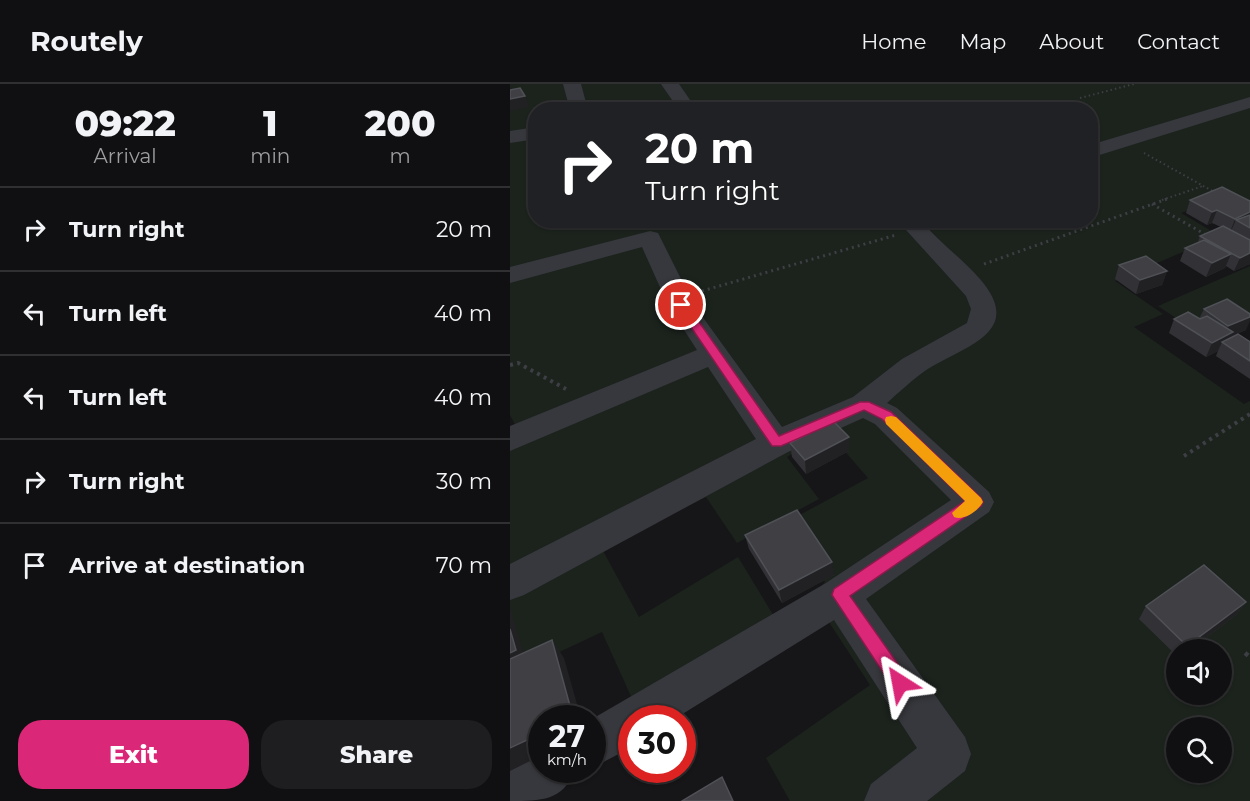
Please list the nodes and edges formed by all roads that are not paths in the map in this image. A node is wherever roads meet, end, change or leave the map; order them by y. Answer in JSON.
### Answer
{"nodes":[{"id":1,"x":572,"y":84,"type":"edge"},
{"id":2,"x":669,"y":84,"type":"edge"},
{"id":3,"x":577,"y":102,"type":"edge"},
{"id":4,"x":682,"y":102,"type":"edge"},
{"id":5,"x":1250,"y":102,"type":"edge"},
{"id":6,"x":528,"y":134,"type":"edge"},
{"id":7,"x":510,"y":138,"type":"edge"},
{"id":8,"x":1098,"y":150,"type":"edge"},
{"id":9,"x":914,"y":228,"type":"edge"},
{"id":10,"x":644,"y":229,"type":"edge"},
{"id":11,"x":510,"y":275,"type":"edge"},
{"id":12,"x":714,"y":354,"type":"junction"},
{"id":13,"x":864,"y":405,"type":"junction"},
{"id":14,"x":510,"y":439,"type":"edge"},
{"id":15,"x":776,"y":443,"type":"junction"},
{"id":16,"x":510,"y":584,"type":"edge"},
{"id":17,"x":840,"y":595,"type":"junction"},
{"id":18,"x":657,"y":705,"type":"edge"},
{"id":19,"x":530,"y":783,"type":"edge"},
{"id":20,"x":510,"y":795,"type":"edge"},
{"id":21,"x":888,"y":801,"type":"edge"}],
"edges":[{"from":1,"to":3,"type":"street"},
{"from":2,"to":4,"type":"street"},
{"from":5,"to":8,"type":"street"},
{"from":6,"to":7,"type":"street"},
{"from":9,"to":13,"type":"street"},
{"from":10,"to":11,"type":"street"},
{"from":10,"to":12,"type":"street"},
{"from":12,"to":14,"type":"street"},
{"from":12,"to":15,"type":"street"},
{"from":13,"to":15,"type":"street"},
{"from":13,"to":17,"type":"street"},
{"from":15,"to":16,"type":"street"},
{"from":17,"to":18,"type":"street"},
{"from":17,"to":21,"type":"street"},
{"from":19,"to":20,"type":"street"}]}
